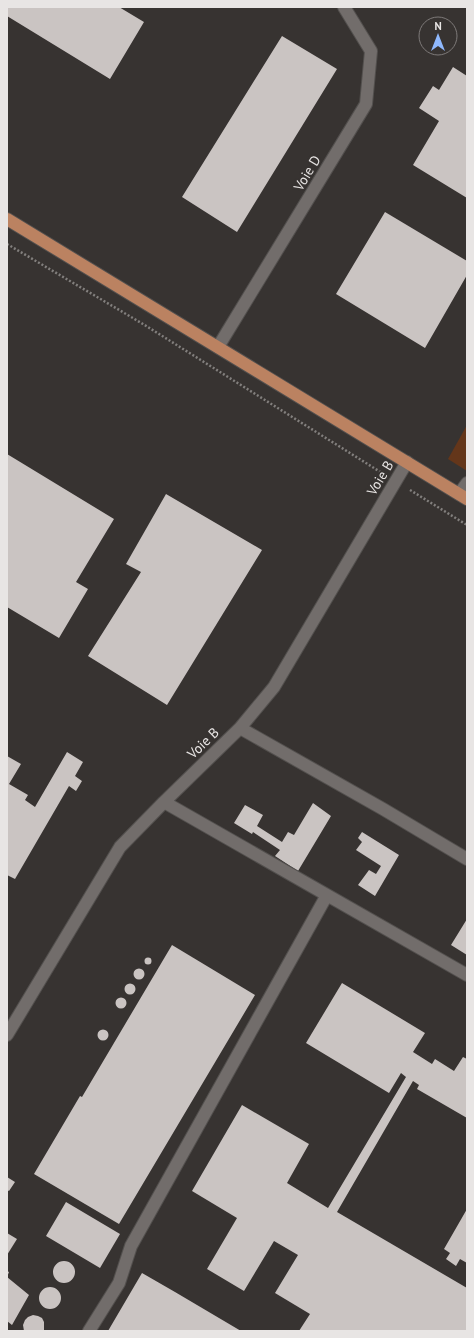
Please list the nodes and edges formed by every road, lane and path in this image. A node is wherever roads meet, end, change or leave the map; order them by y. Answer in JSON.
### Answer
{"nodes":[{"id":1,"x":344,"y":7,"type":"edge"},
{"id":2,"x":7,"y":219,"type":"edge"},
{"id":3,"x":7,"y":244,"type":"edge"},
{"id":4,"x":218,"y":347,"type":"junction"},
{"id":5,"x":407,"y":462,"type":"junction"},
{"id":6,"x":396,"y":481,"type":"junction"},
{"id":7,"x":467,"y":483,"type":"edge"},
{"id":8,"x":463,"y":497,"type":"edge"},
{"id":9,"x":467,"y":525,"type":"edge"},
{"id":10,"x":240,"y":728,"type":"junction"},
{"id":11,"x":164,"y":802,"type":"junction"},
{"id":12,"x":467,"y":859,"type":"edge"},
{"id":13,"x":327,"y":895,"type":"junction"},
{"id":14,"x":467,"y":976,"type":"edge"},
{"id":15,"x":7,"y":1035,"type":"edge"},
{"id":16,"x":89,"y":1331,"type":"edge"}],
"edges":[{"from":1,"to":4,"type":"lane","name":"Voie D"},
{"from":2,"to":4,"type":"main road"},
{"from":3,"to":6,"type":"path"},
{"from":4,"to":5,"type":"main road"},
{"from":5,"to":6,"type":"lane","name":"Voie B"},
{"from":5,"to":8,"type":"main road"},
{"from":6,"to":9,"type":"path"},
{"from":6,"to":10,"type":"lane","name":"Voie B"},
{"from":7,"to":8,"type":"lane"},
{"from":10,"to":11,"type":"lane","name":"Voie B"},
{"from":10,"to":12,"type":"lane"},
{"from":11,"to":13,"type":"lane"},
{"from":11,"to":15,"type":"lane","name":"Voie B"},
{"from":13,"to":14,"type":"lane"},
{"from":13,"to":16,"type":"lane"}]}
